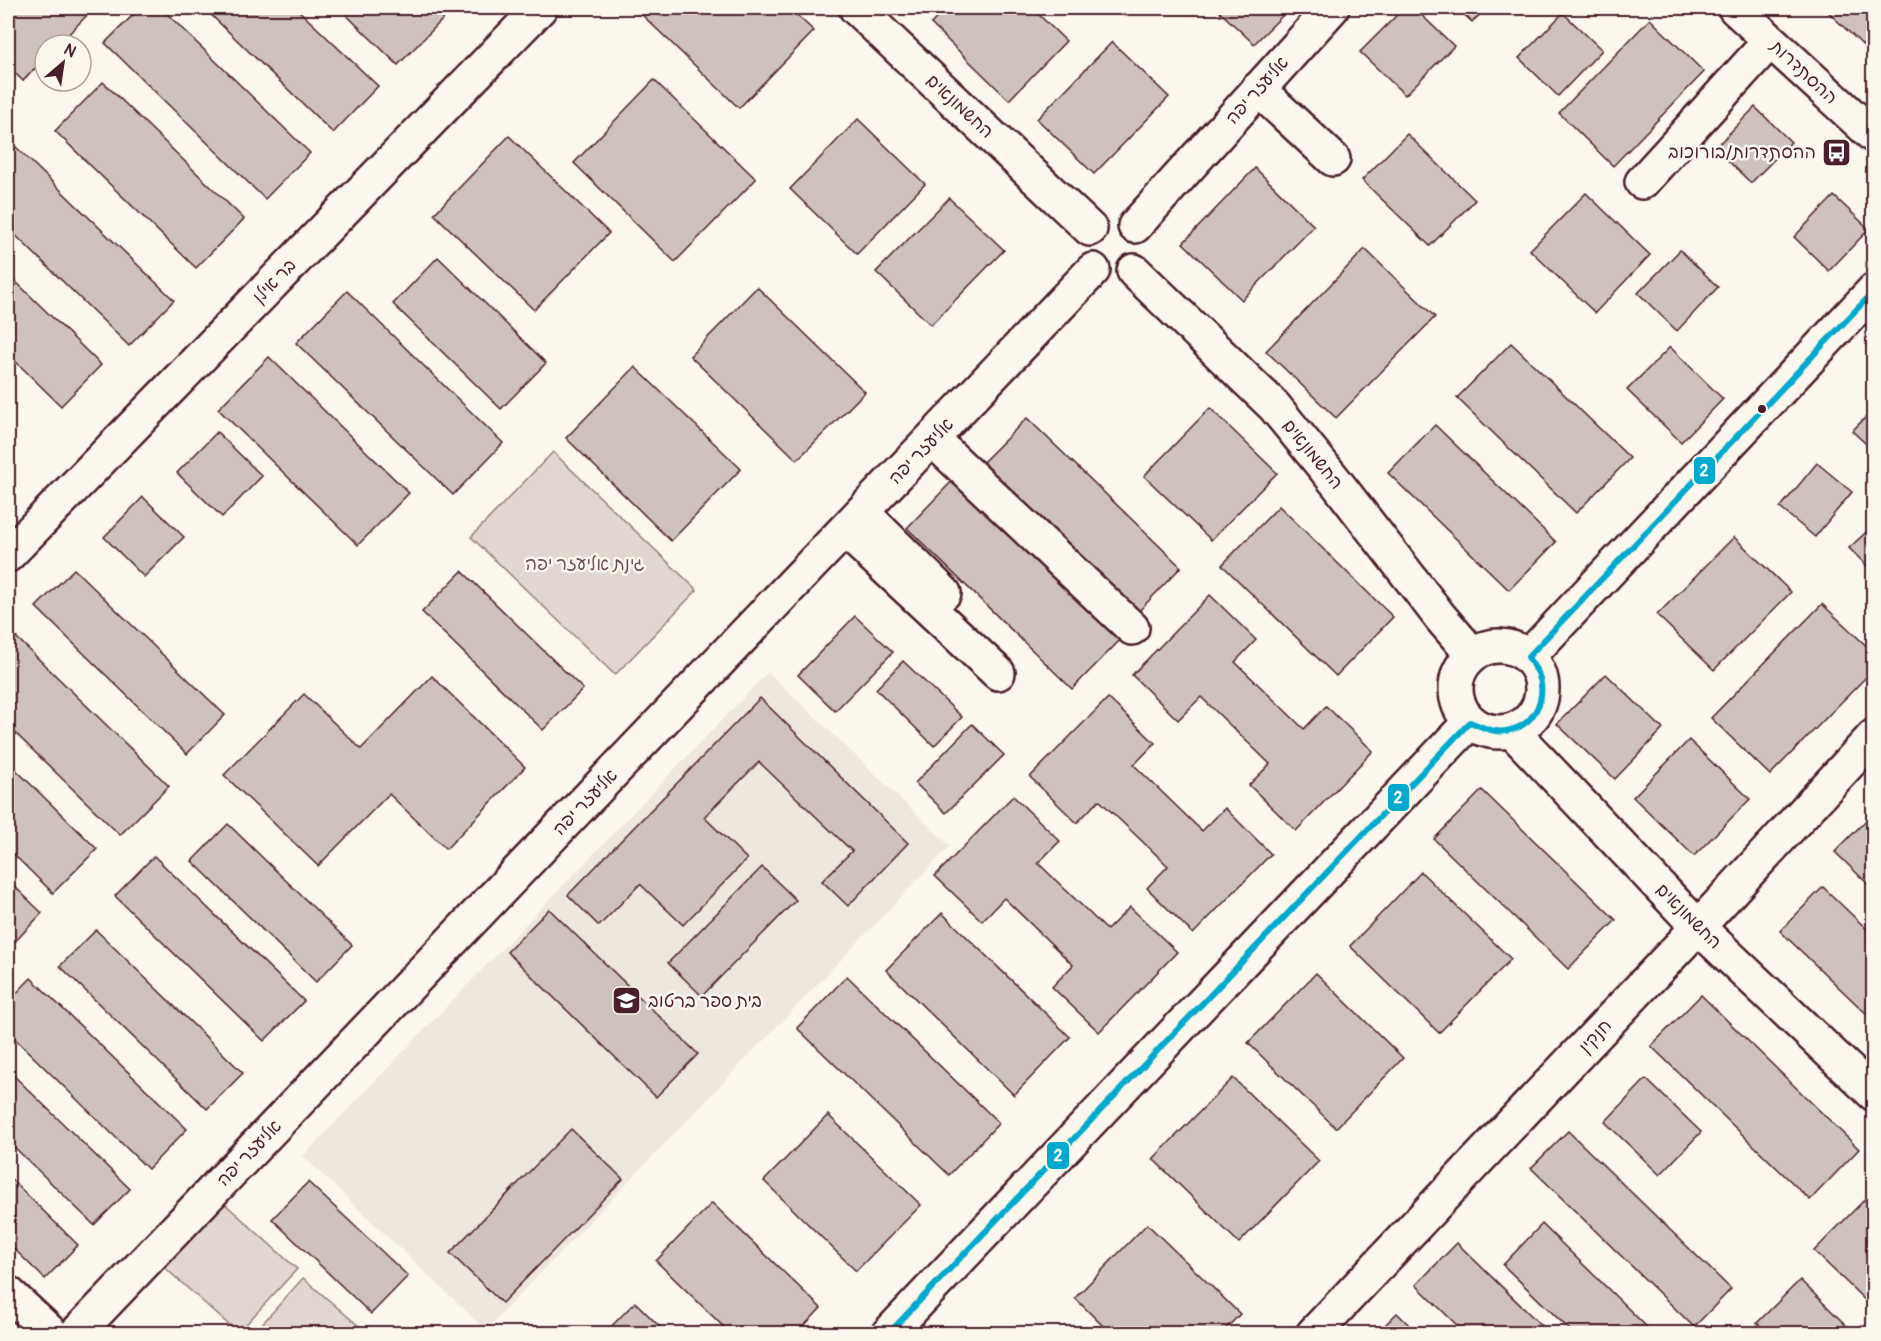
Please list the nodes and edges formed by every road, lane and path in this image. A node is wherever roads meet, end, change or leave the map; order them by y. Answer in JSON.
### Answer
{"nodes":[{"id":1,"x":540,"y":8,"type":"edge"},
{"id":2,"x":856,"y":8,"type":"edge"},
{"id":3,"x":1332,"y":8,"type":"edge"},
{"id":4,"x":1734,"y":8,"type":"edge"},
{"id":5,"x":1770,"y":40,"type":"junction"},
{"id":6,"x":1258,"y":89,"type":"junction"},
{"id":7,"x":1874,"y":136,"type":"edge"},
{"id":8,"x":1333,"y":159,"type":"dead end"},
{"id":9,"x":1642,"y":182,"type":"dead end"},
{"id":10,"x":1135,"y":225,"type":"junction"},
{"id":11,"x":1090,"y":229,"type":"junction"},
{"id":12,"x":1093,"y":270,"type":"junction"},
{"id":13,"x":1134,"y":271,"type":"junction"},
{"id":14,"x":1874,"y":290,"type":"edge"},
{"id":15,"x":932,"y":439,"type":"junction"},
{"id":16,"x":853,"y":521,"type":"junction"},
{"id":17,"x":8,"y":555,"type":"edge"},
{"id":18,"x":1132,"y":628,"type":"dead end"},
{"id":19,"x":1472,"y":654,"type":"junction"},
{"id":20,"x":1528,"y":657,"type":"junction"},
{"id":21,"x":1005,"y":665,"type":"dead end"},
{"id":22,"x":1470,"y":722,"type":"junction"},
{"id":23,"x":1512,"y":731,"type":"junction"},
{"id":24,"x":1874,"y":736,"type":"edge"},
{"id":25,"x":1698,"y":927,"type":"junction"},
{"id":26,"x":1874,"y":1094,"type":"edge"},
{"id":27,"x":8,"y":1293,"type":"edge"},
{"id":28,"x":52,"y":1334,"type":"edge"},
{"id":29,"x":76,"y":1334,"type":"edge"},
{"id":30,"x":888,"y":1334,"type":"edge"},
{"id":31,"x":1313,"y":1334,"type":"edge"}],
"edges":[{"from":1,"to":17,"type":"street","name":"בר אילן"},
{"from":2,"to":11,"type":"street","name":"החשמונאים"},
{"from":3,"to":6,"type":"street","name":"אליעזר יפה"},
{"from":4,"to":5,"type":"street","name":"ההסתדרות"},
{"from":5,"to":7,"type":"street","name":"ההסתדרות"},
{"from":5,"to":9,"type":"street"},
{"from":6,"to":8,"type":"street"},
{"from":6,"to":10,"type":"street","name":"אליעזר יפה"},
{"from":10,"to":11,"type":"street"},
{"from":10,"to":13,"type":"street"},
{"from":11,"to":12,"type":"street"},
{"from":12,"to":13,"type":"street"},
{"from":12,"to":15,"type":"street","name":"אליעזר יפה"},
{"from":13,"to":19,"type":"street","name":"החשמונאים"},
{"from":14,"to":20,"type":"street"},
{"from":15,"to":16,"type":"street","name":"אליעזר יפה"},
{"from":15,"to":18,"type":"street"},
{"from":16,"to":21,"type":"street"},
{"from":16,"to":29,"type":"street","name":"אליעזר יפה"},
{"from":19,"to":20,"type":"street"},
{"from":19,"to":22,"type":"street"},
{"from":20,"to":23,"type":"street"},
{"from":22,"to":23,"type":"street"},
{"from":22,"to":30,"type":"street"},
{"from":23,"to":25,"type":"street","name":"החשמונאים"},
{"from":24,"to":25,"type":"street","name":"חנקין"},
{"from":25,"to":26,"type":"street","name":"החשמונאים"},
{"from":25,"to":31,"type":"street","name":"חנקין"},
{"from":27,"to":28,"type":"street"}]}
